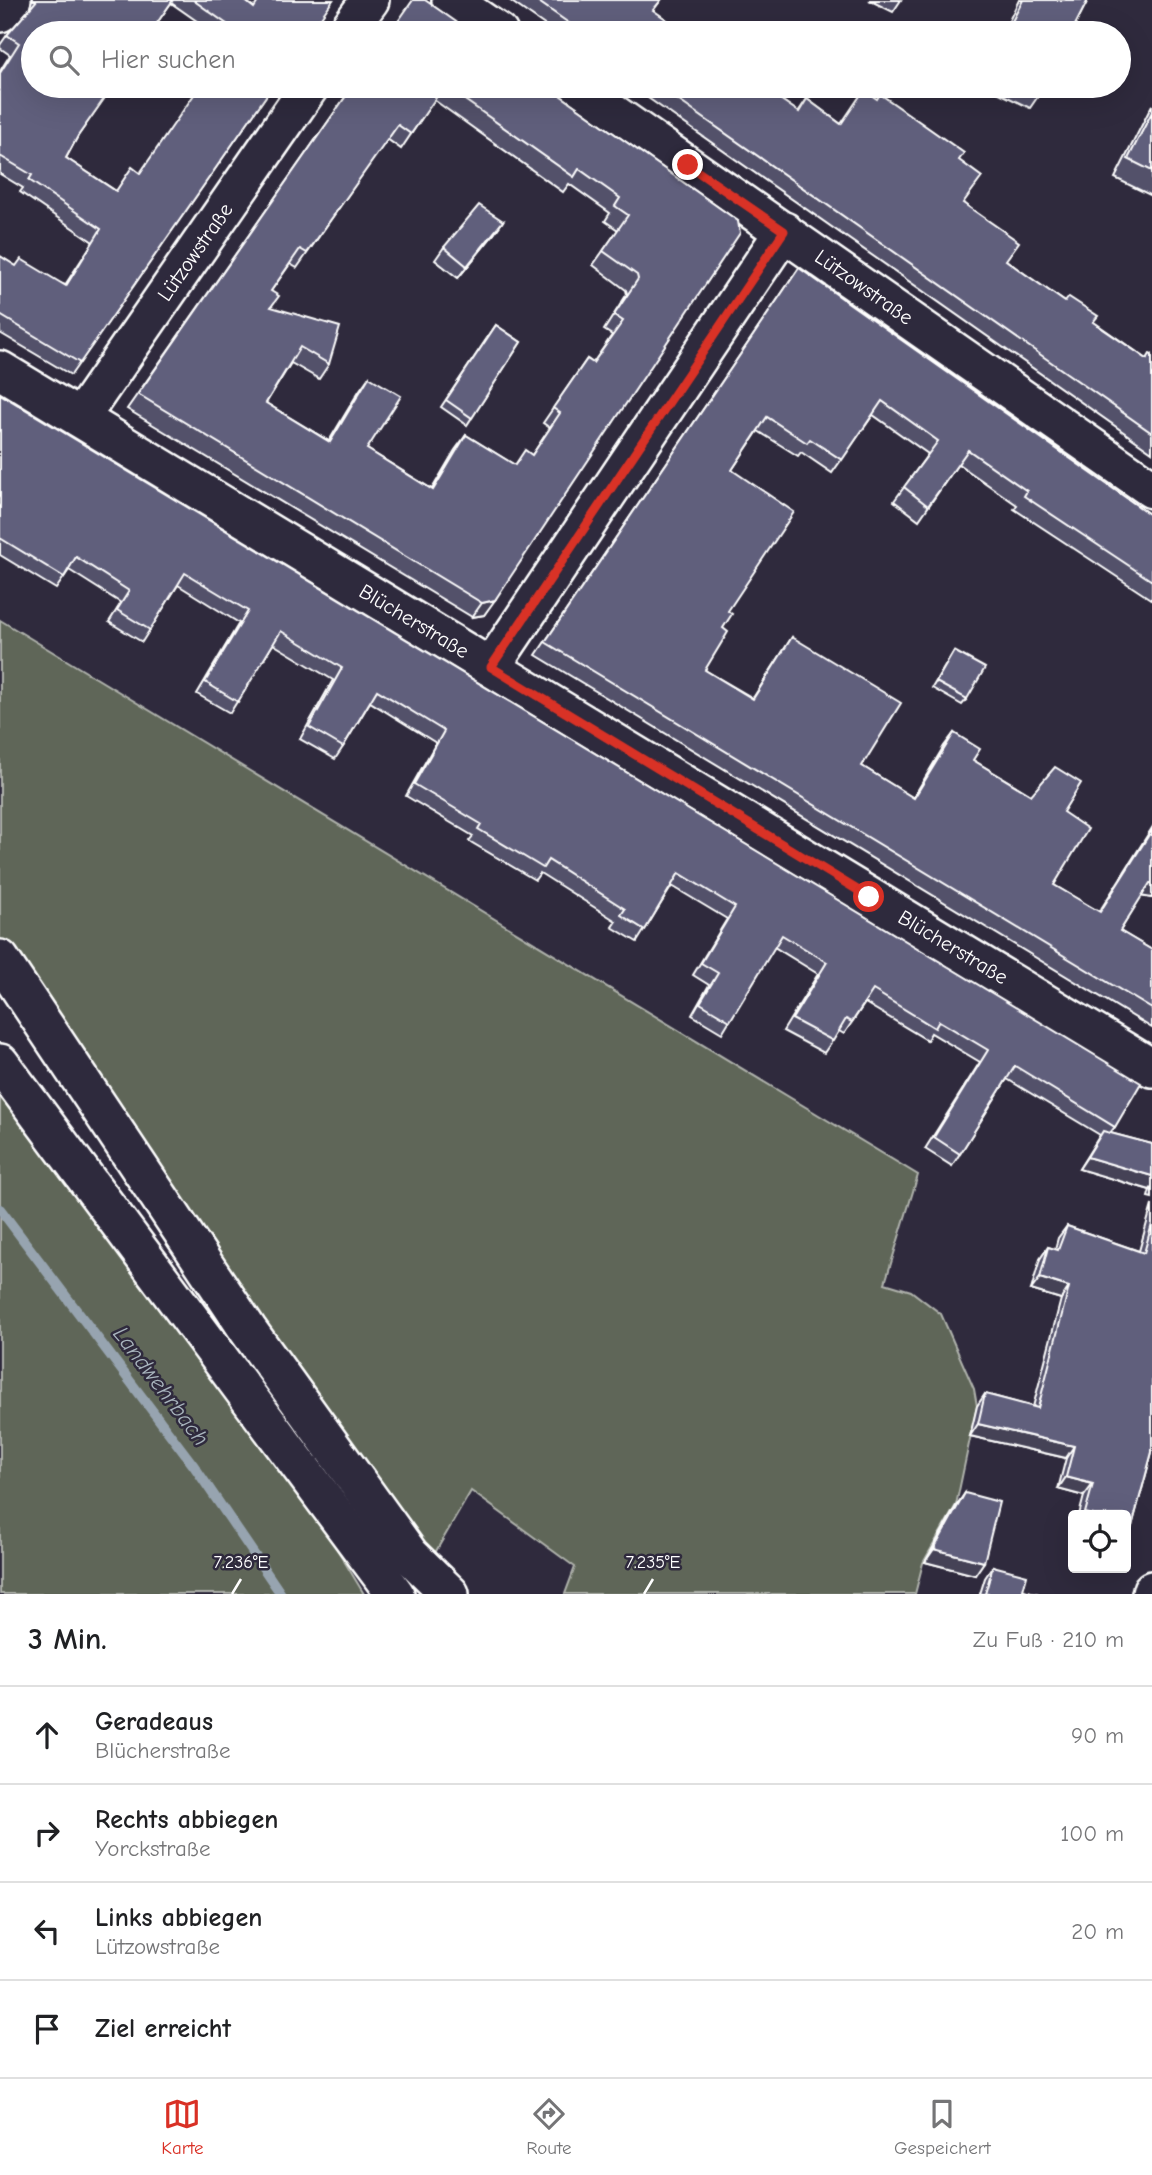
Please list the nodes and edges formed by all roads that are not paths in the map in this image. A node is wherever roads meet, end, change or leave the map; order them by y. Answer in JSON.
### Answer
{"nodes":[{"id":1,"x":12,"y":0,"type":"edge"},
{"id":2,"x":370,"y":0,"type":"edge"},
{"id":3,"x":451,"y":0,"type":"edge"},
{"id":4,"x":0,"y":13,"type":"edge"},
{"id":5,"x":355,"y":21,"type":"edge"},
{"id":6,"x":482,"y":21,"type":"edge"},
{"id":7,"x":302,"y":98,"type":"edge"},
{"id":8,"x":591,"y":98,"type":"edge"},
{"id":9,"x":784,"y":231,"type":"junction"},
{"id":10,"x":0,"y":370,"type":"edge"},
{"id":11,"x":80,"y":418,"type":"junction"},
{"id":12,"x":1152,"y":489,"type":"edge"},
{"id":13,"x":491,"y":667,"type":"junction"},
{"id":14,"x":0,"y":959,"type":"edge"},
{"id":15,"x":0,"y":1063,"type":"edge"},
{"id":16,"x":1152,"y":1068,"type":"edge"},
{"id":17,"x":395,"y":1594,"type":"edge"},
{"id":18,"x":450,"y":1594,"type":"edge"}],
"edges":[{"from":1,"to":4,"type":"street"},
{"from":2,"to":5,"type":"street"},
{"from":3,"to":6,"type":"street"},
{"from":7,"to":11,"type":"street","name":"Lützowstraße"},
{"from":8,"to":9,"type":"street","name":"Lützowstraße"},
{"from":9,"to":12,"type":"street","name":"Lützowstraße"},
{"from":9,"to":13,"type":"street"},
{"from":10,"to":11,"type":"street","name":"Blücherstraße"},
{"from":11,"to":13,"type":"street","name":"Blücherstraße"},
{"from":13,"to":16,"type":"street","name":"Blücherstraße"},
{"from":14,"to":18,"type":"street"},
{"from":15,"to":17,"type":"street"}]}
